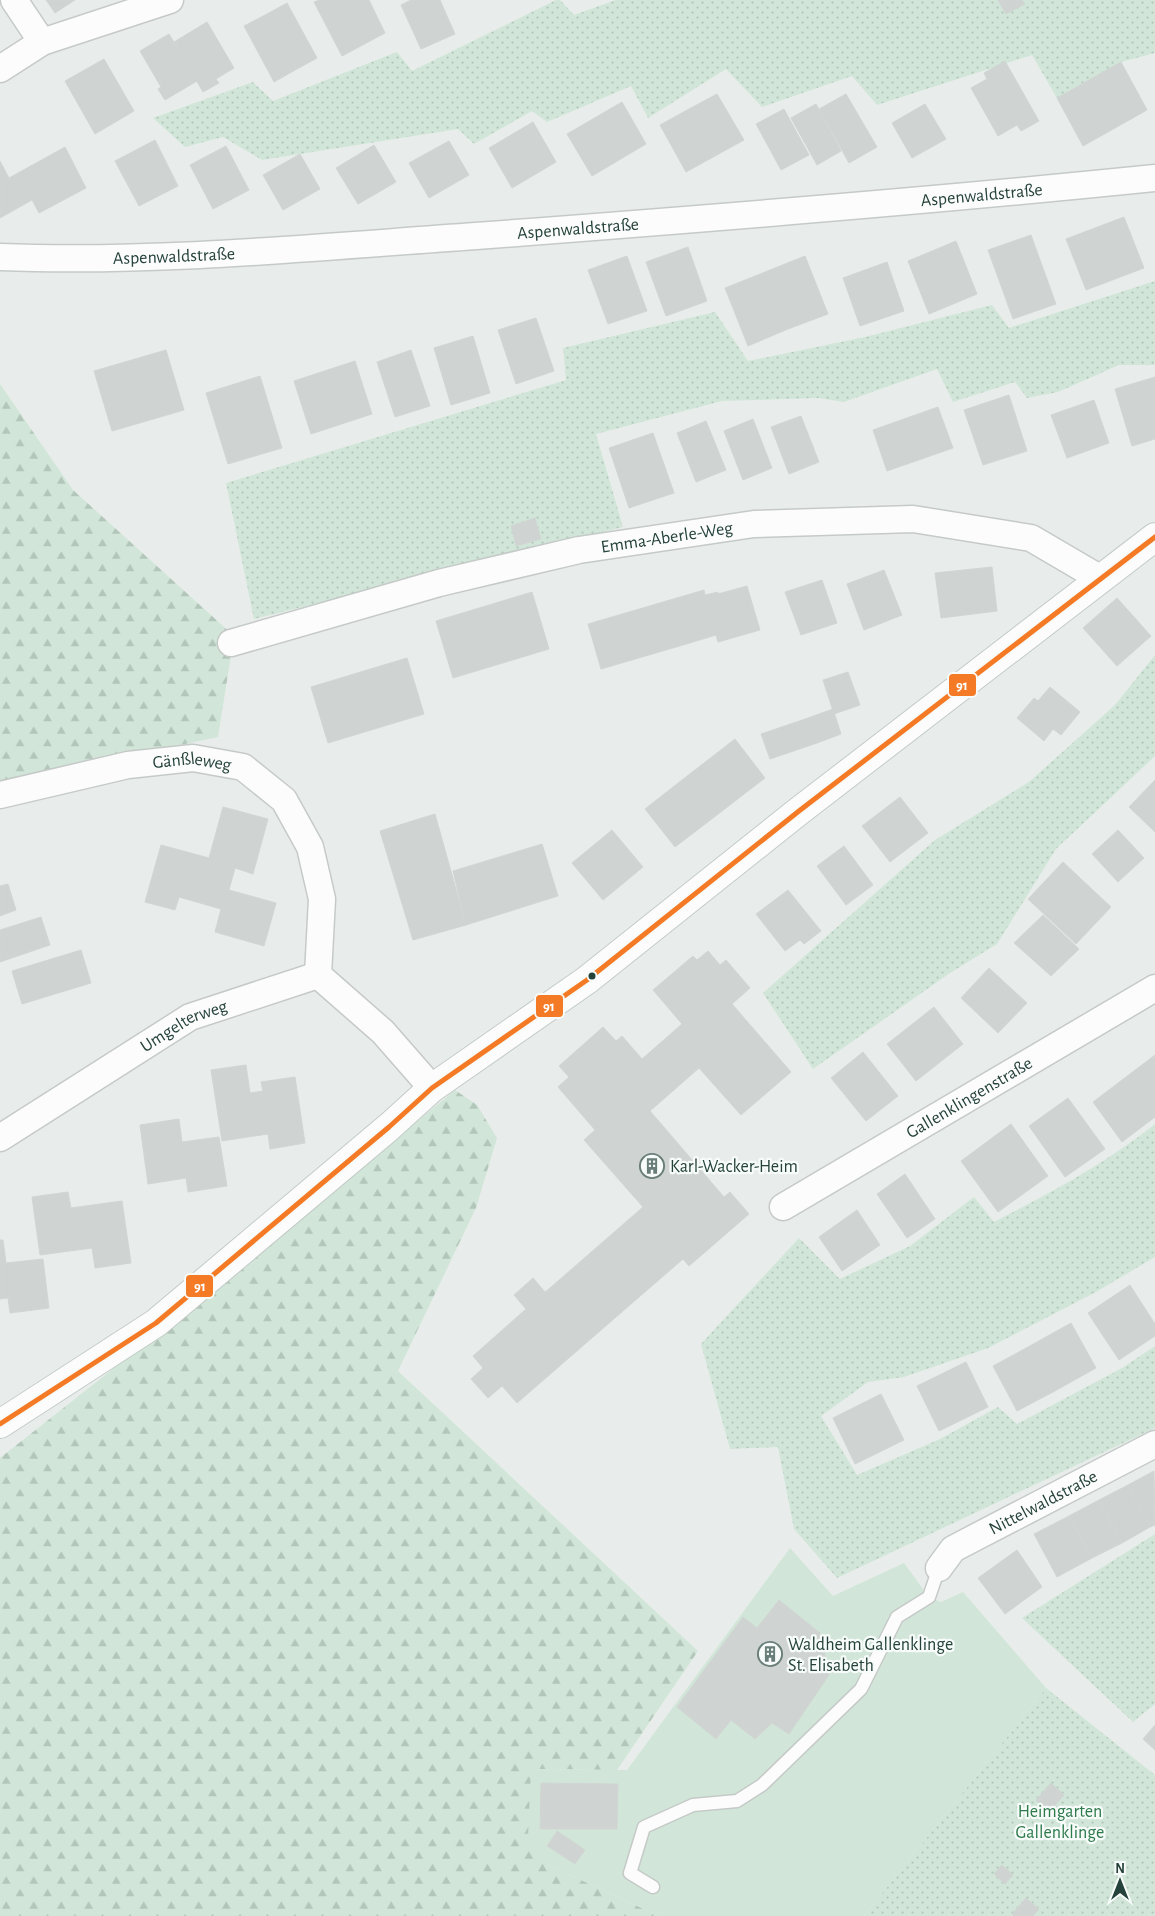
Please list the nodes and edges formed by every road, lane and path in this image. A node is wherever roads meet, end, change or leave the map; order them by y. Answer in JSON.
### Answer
{"nodes":[{"id":1,"x":14,"y":0,"type":"edge"},
{"id":2,"x":170,"y":0,"type":"edge"},
{"id":3,"x":42,"y":42,"type":"junction"},
{"id":4,"x":0,"y":69,"type":"edge"},
{"id":5,"x":1155,"y":178,"type":"edge"},
{"id":6,"x":0,"y":257,"type":"edge"},
{"id":7,"x":1155,"y":537,"type":"edge"},
{"id":8,"x":1101,"y":579,"type":"junction"},
{"id":9,"x":231,"y":643,"type":"dead end"},
{"id":10,"x":0,"y":794,"type":"edge"},
{"id":11,"x":318,"y":975,"type":"junction"},
{"id":12,"x":1155,"y":988,"type":"edge"},
{"id":13,"x":432,"y":1088,"type":"junction"},
{"id":14,"x":0,"y":1138,"type":"edge"},
{"id":15,"x":783,"y":1208,"type":"dead end"},
{"id":16,"x":0,"y":1424,"type":"edge"},
{"id":17,"x":1155,"y":1444,"type":"edge"},
{"id":18,"x":939,"y":1568,"type":"joint"},
{"id":19,"x":653,"y":1887,"type":"dead end"}],
"edges":[{"from":1,"to":3,"type":"street"},
{"from":2,"to":3,"type":"street"},
{"from":3,"to":4,"type":"street"},
{"from":5,"to":6,"type":"street","name":"Aspenwaldstraße"},
{"from":7,"to":8,"type":"street"},
{"from":8,"to":9,"type":"street","name":"Emma-Aberle-Weg"},
{"from":8,"to":13,"type":"street"},
{"from":10,"to":11,"type":"street","name":"Gänßleweg"},
{"from":11,"to":13,"type":"street"},
{"from":11,"to":14,"type":"street","name":"Umgelterweg"},
{"from":12,"to":15,"type":"street","name":"Gallenklingenstraße"},
{"from":13,"to":16,"type":"street"},
{"from":17,"to":18,"type":"street","name":"Nittelwaldstraße"},
{"from":18,"to":19,"type":"lane"}]}
